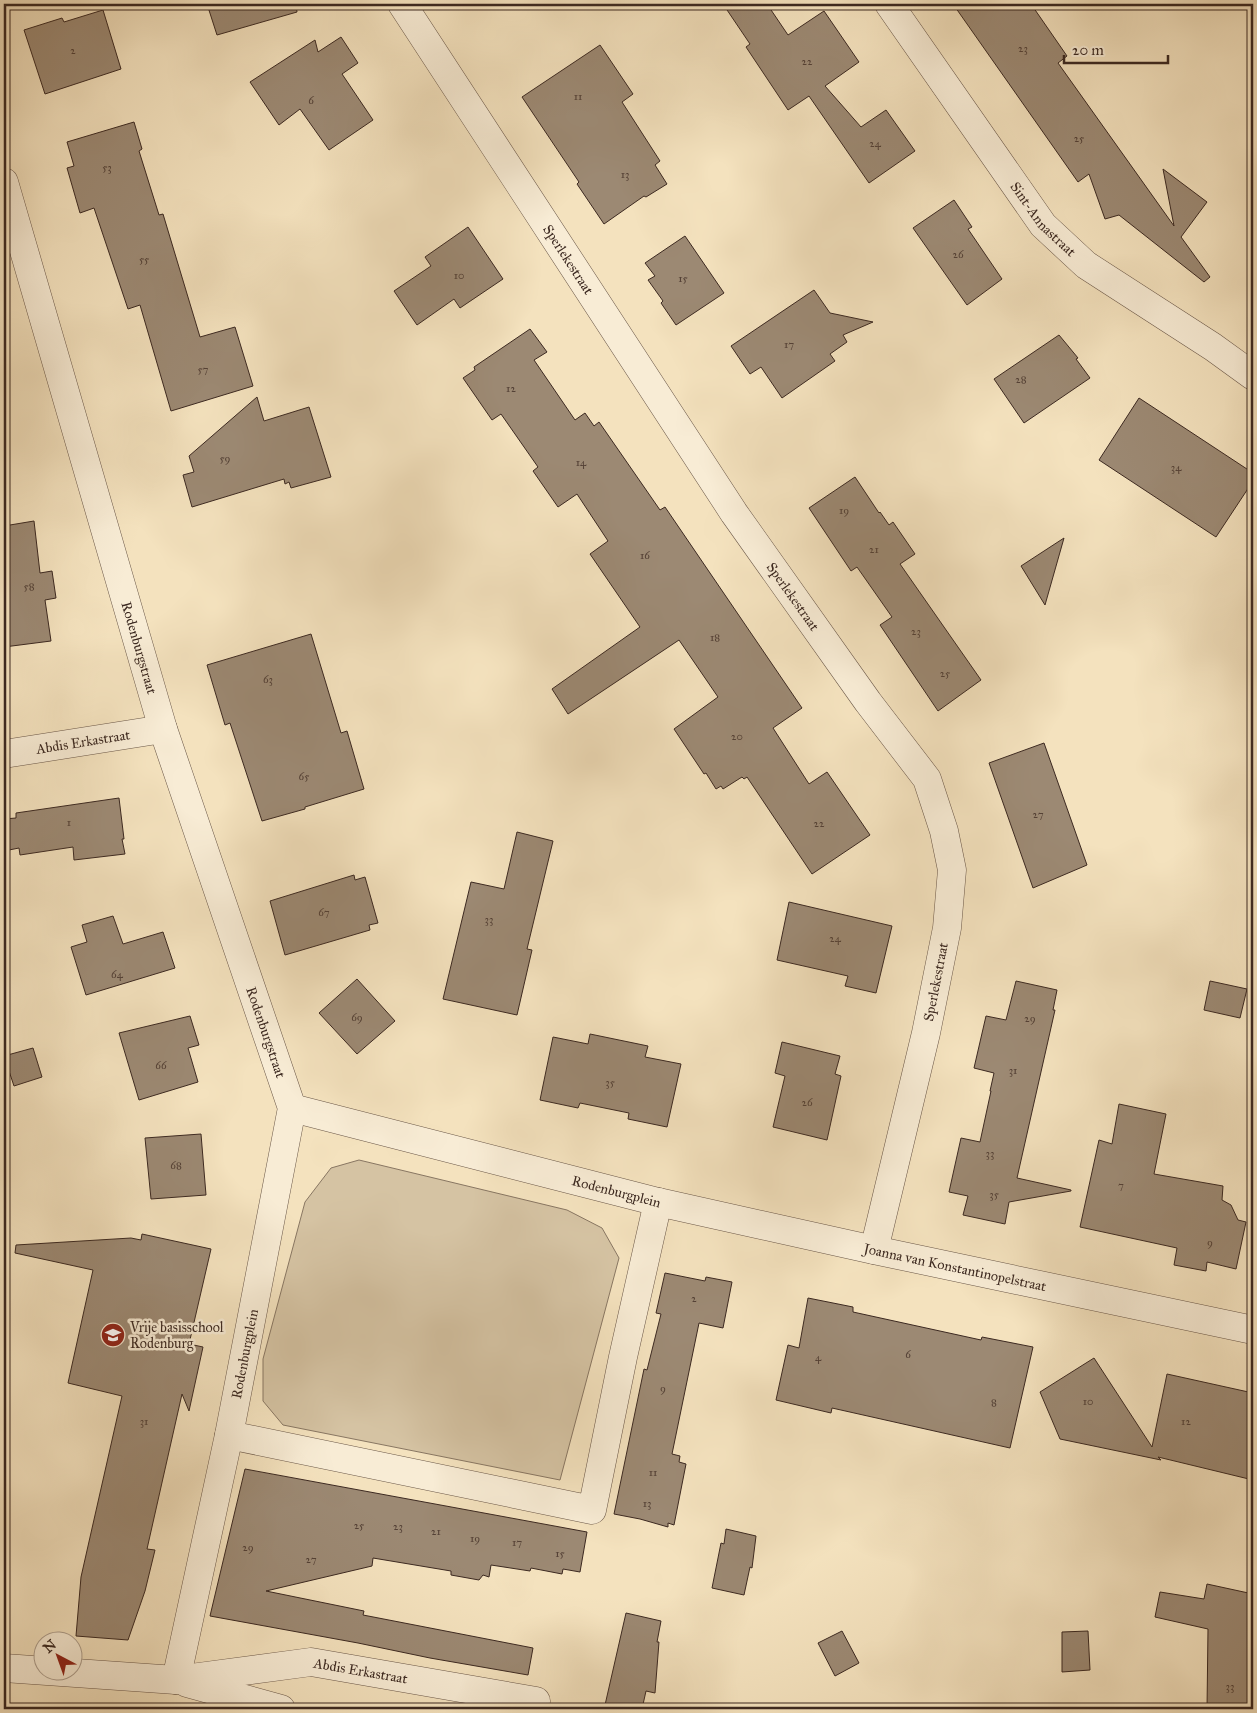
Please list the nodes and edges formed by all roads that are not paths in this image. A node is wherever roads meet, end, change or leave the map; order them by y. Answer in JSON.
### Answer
{"nodes":[{"id":1,"x":402,"y":4,"type":"edge"},
{"id":2,"x":889,"y":4,"type":"edge"},
{"id":3,"x":4,"y":182,"type":"edge"},
{"id":4,"x":1253,"y":376,"type":"edge"},
{"id":5,"x":163,"y":729,"type":"junction"},
{"id":6,"x":4,"y":754,"type":"edge"},
{"id":7,"x":292,"y":1108,"type":"junction"},
{"id":8,"x":658,"y":1202,"type":"junction"},
{"id":9,"x":874,"y":1250,"type":"junction"},
{"id":10,"x":1253,"y":1330,"type":"edge"},
{"id":11,"x":229,"y":1435,"type":"junction"},
{"id":12,"x":4,"y":1668,"type":"edge"},
{"id":13,"x":176,"y":1680,"type":"junction"},
{"id":14,"x":281,"y":1709,"type":"edge"},
{"id":15,"x":534,"y":1709,"type":"edge"}],
"edges":[{"from":1,"to":9,"type":"street","name":"Sperlekestraat"},
{"from":2,"to":4,"type":"street","name":"Sint-Annastraat"},
{"from":3,"to":5,"type":"street","name":"Rodenburgstraat"},
{"from":5,"to":6,"type":"street","name":"Abdis Erkastraat"},
{"from":5,"to":7,"type":"street","name":"Rodenburgstraat"},
{"from":7,"to":8,"type":"street","name":"Rodenburgplein"},
{"from":7,"to":11,"type":"street","name":"Rodenburgplein"},
{"from":8,"to":9,"type":"street","name":"Joanna van Konstantinopelstraat"},
{"from":8,"to":11,"type":"street","name":"Rodenburgplein"},
{"from":9,"to":10,"type":"street","name":"Joanna van Konstantinopelstraat"},
{"from":11,"to":13,"type":"street","name":"Rodenburgplein"},
{"from":12,"to":13,"type":"street","name":"Abdis Erkastraat"},
{"from":13,"to":14,"type":"street","name":"Abdis Erkastraat"},
{"from":13,"to":15,"type":"street","name":"Abdis Erkastraat"}]}
